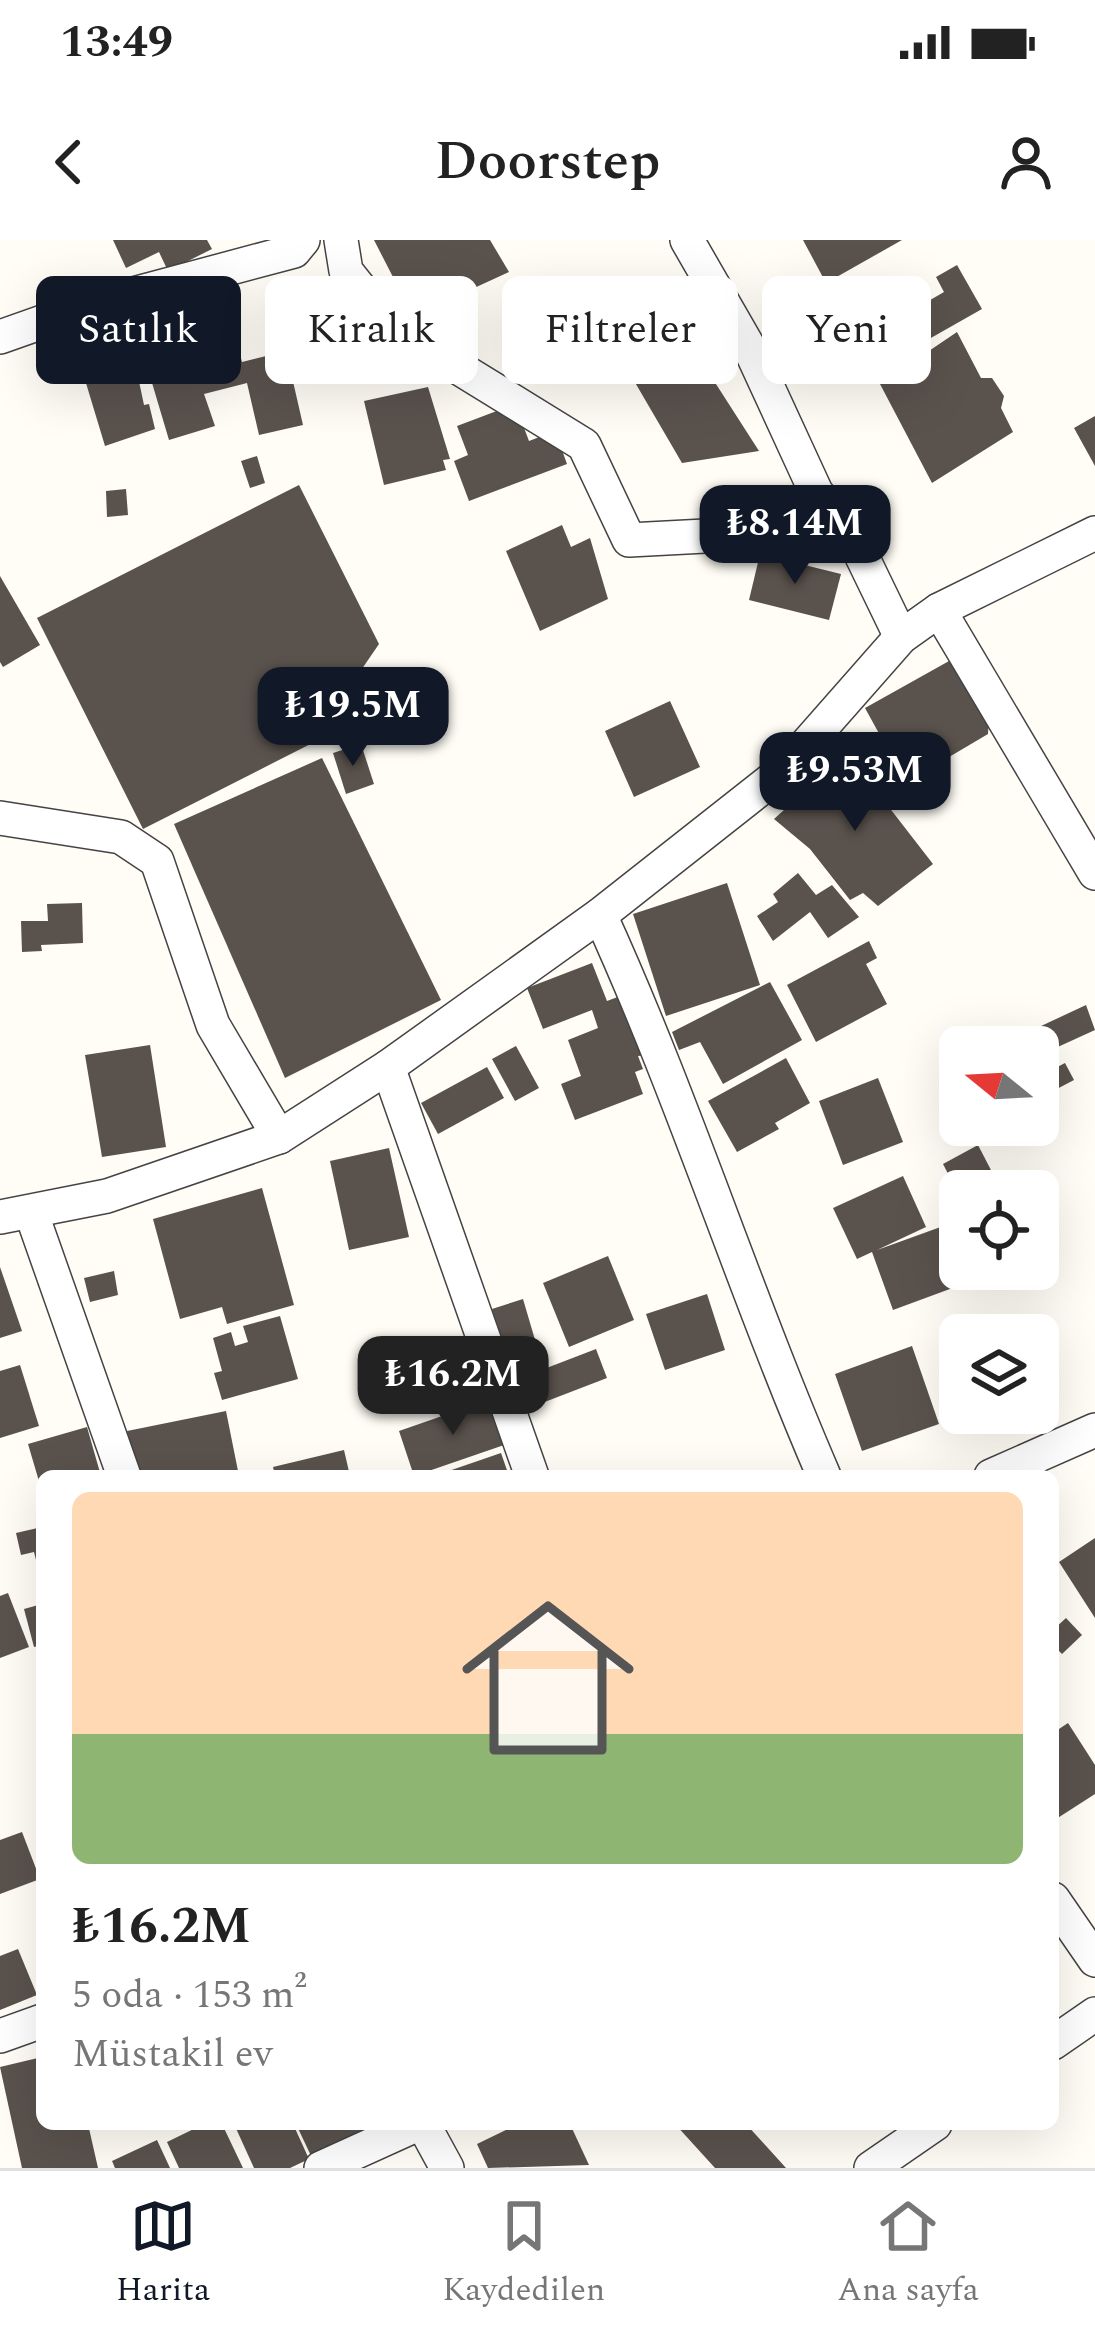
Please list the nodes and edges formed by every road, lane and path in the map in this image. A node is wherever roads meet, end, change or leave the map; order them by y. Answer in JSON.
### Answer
{"nodes":[{"id":1,"x":303,"y":240,"type":"edge"},
{"id":2,"x":341,"y":240,"type":"edge"},
{"id":3,"x":687,"y":240,"type":"edge"},
{"id":4,"x":0,"y":337,"type":"edge"},
{"id":5,"x":1095,"y":533,"type":"edge"},
{"id":6,"x":855,"y":542,"type":"junction"},
{"id":7,"x":938,"y":610,"type":"junction"},
{"id":8,"x":902,"y":637,"type":"junction"},
{"id":9,"x":0,"y":818,"type":"edge"},
{"id":10,"x":1095,"y":873,"type":"edge"},
{"id":11,"x":600,"y":915,"type":"junction"},
{"id":12,"x":388,"y":1067,"type":"junction"},
{"id":13,"x":279,"y":1137,"type":"junction"},
{"id":14,"x":16,"y":1215,"type":"edge"},
{"id":15,"x":1095,"y":1430,"type":"edge"},
{"id":16,"x":122,"y":1470,"type":"edge"},
{"id":17,"x":530,"y":1470,"type":"edge"},
{"id":18,"x":821,"y":1470,"type":"edge"},
{"id":19,"x":1005,"y":1470,"type":"edge"},
{"id":20,"x":1059,"y":1908,"type":"edge"},
{"id":21,"x":1095,"y":1960,"type":"edge"},
{"id":22,"x":1095,"y":2014,"type":"edge"},
{"id":23,"x":36,"y":2023,"type":"edge"},
{"id":24,"x":0,"y":2036,"type":"edge"},
{"id":25,"x":1059,"y":2039,"type":"edge"},
{"id":26,"x":408,"y":2130,"type":"edge"},
{"id":27,"x":425,"y":2130,"type":"edge"},
{"id":28,"x":926,"y":2130,"type":"edge"},
{"id":29,"x":322,"y":2168,"type":"edge"},
{"id":30,"x":447,"y":2168,"type":"edge"},
{"id":31,"x":872,"y":2168,"type":"edge"}],
"edges":[{"from":1,"to":4,"type":"street"},
{"from":2,"to":6,"type":"street"},
{"from":3,"to":6,"type":"street"},
{"from":5,"to":7,"type":"street"},
{"from":6,"to":8,"type":"street"},
{"from":7,"to":8,"type":"street"},
{"from":7,"to":10,"type":"street"},
{"from":8,"to":11,"type":"street"},
{"from":9,"to":13,"type":"street"},
{"from":11,"to":12,"type":"street"},
{"from":11,"to":18,"type":"street"},
{"from":12,"to":13,"type":"street"},
{"from":12,"to":17,"type":"street"},
{"from":13,"to":14,"type":"street"},
{"from":14,"to":16,"type":"street"},
{"from":15,"to":19,"type":"street"},
{"from":20,"to":21,"type":"street"},
{"from":22,"to":25,"type":"street"},
{"from":23,"to":24,"type":"street"},
{"from":26,"to":29,"type":"street"},
{"from":27,"to":30,"type":"street"},
{"from":28,"to":31,"type":"street"}]}
